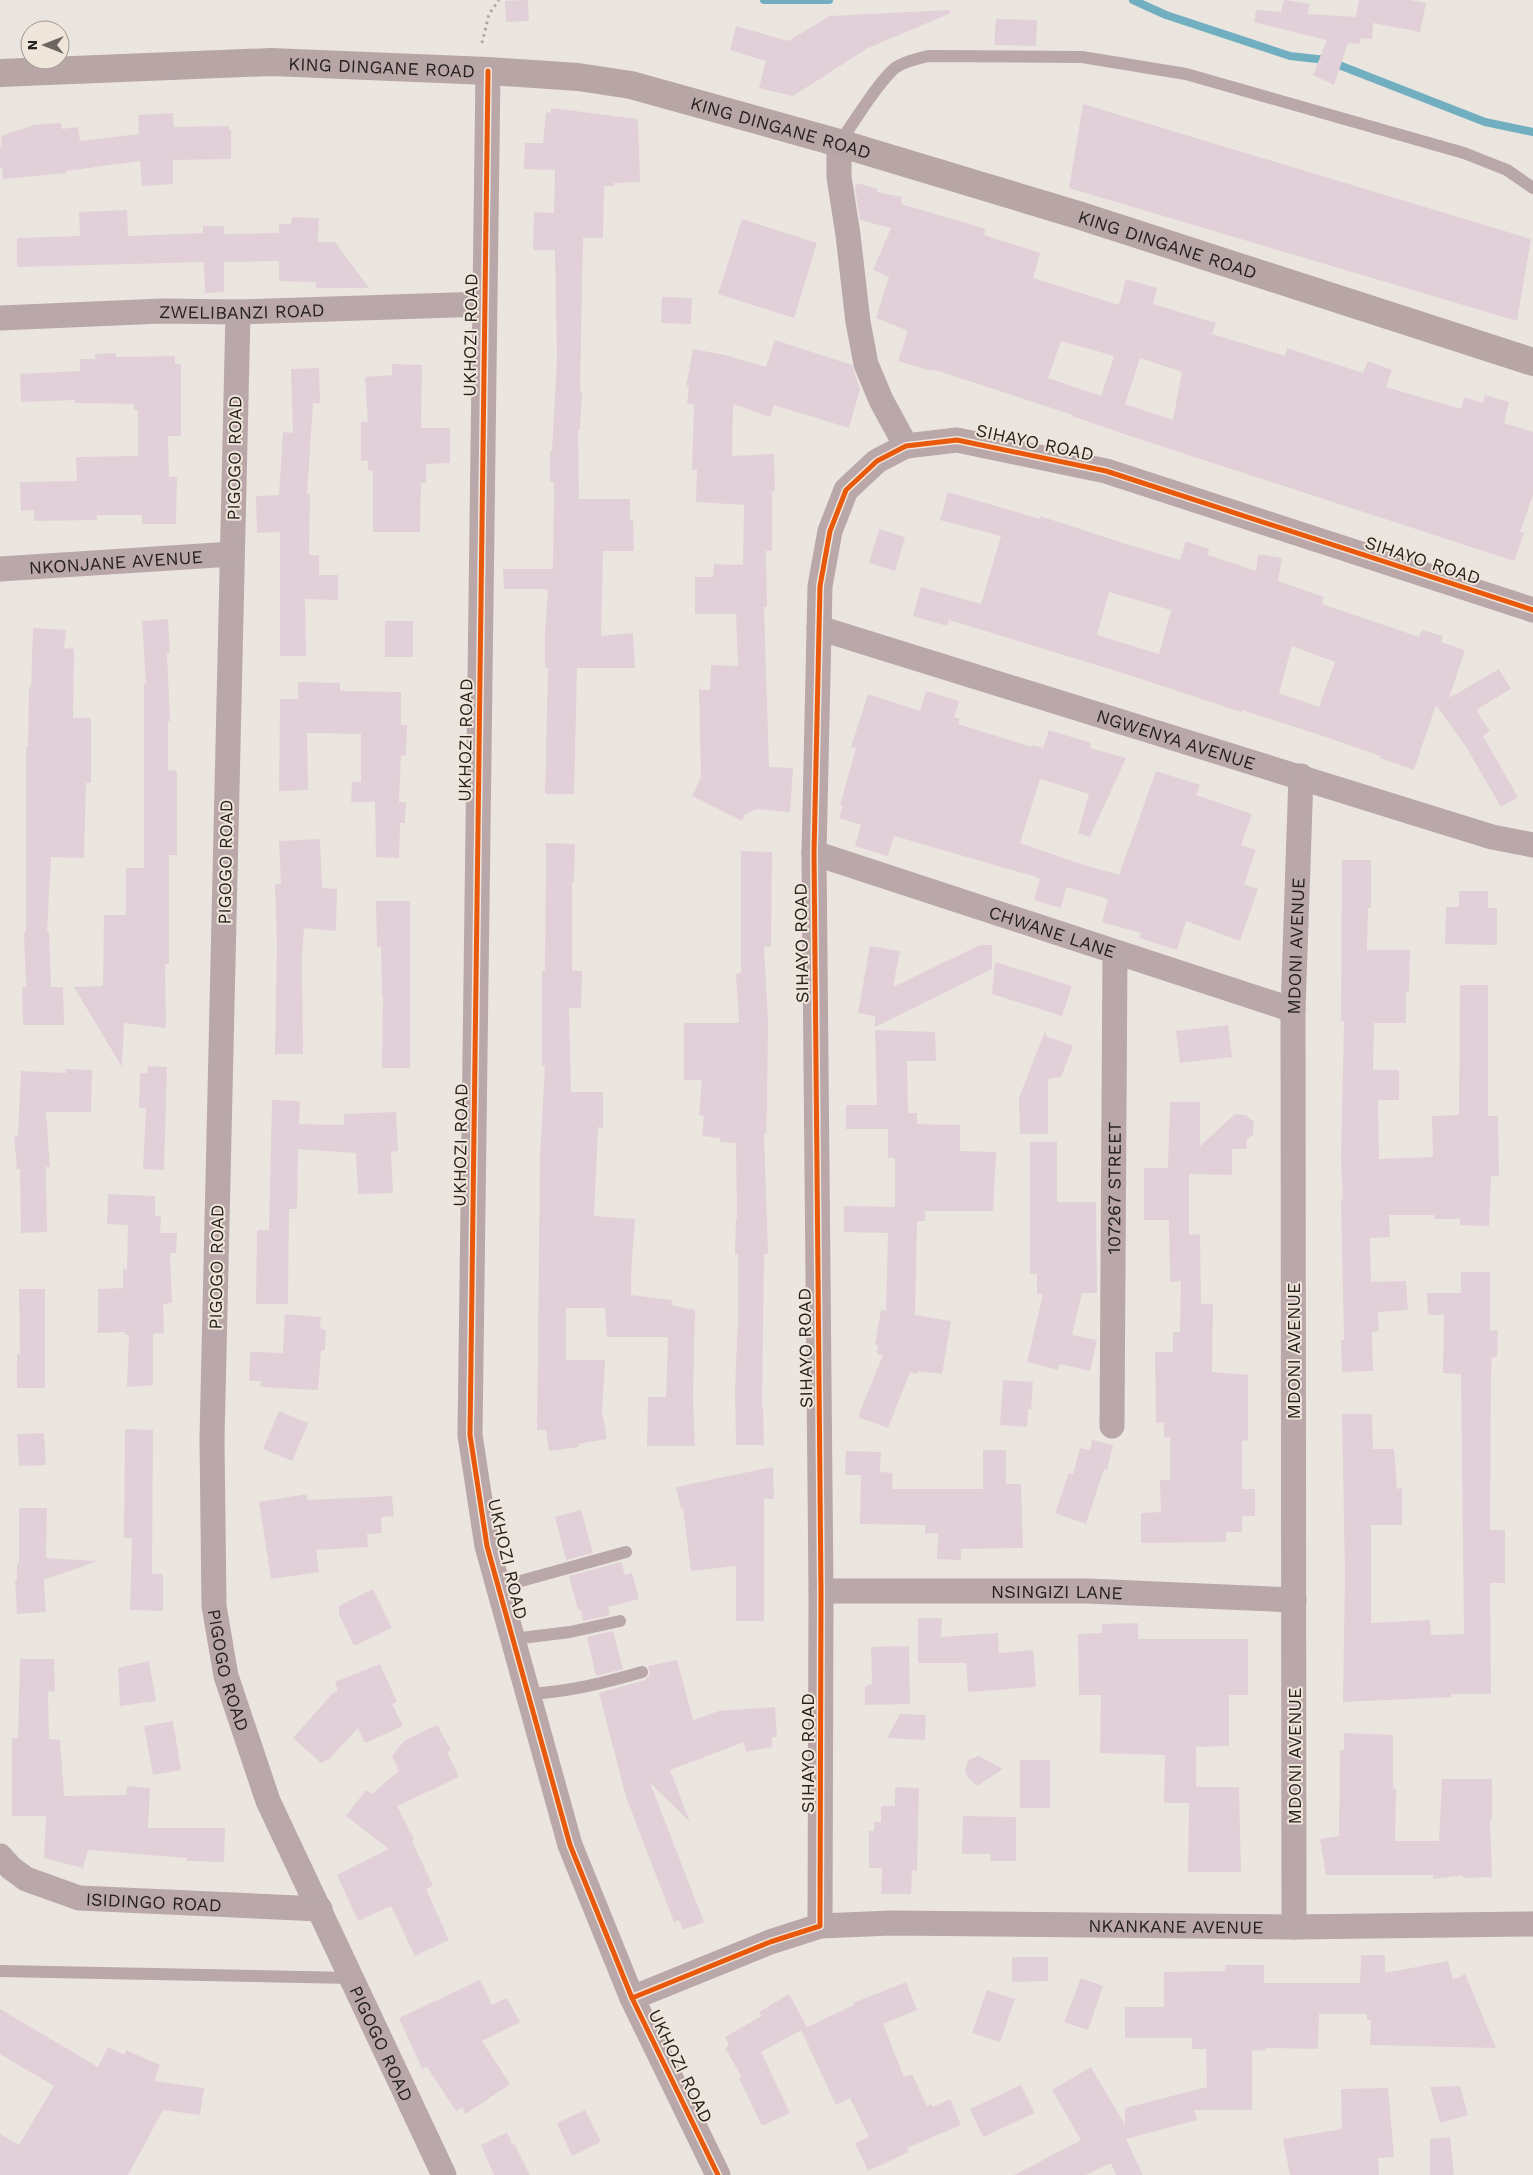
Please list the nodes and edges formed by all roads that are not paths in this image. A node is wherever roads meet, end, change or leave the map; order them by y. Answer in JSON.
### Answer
{"nodes":[{"id":1,"x":482,"y":71,"type":"junction"},
{"id":2,"x":0,"y":73,"type":"edge"},
{"id":3,"x":839,"y":143,"type":"junction"},
{"id":4,"x":1533,"y":188,"type":"edge"},
{"id":5,"x":484,"y":304,"type":"junction"},
{"id":6,"x":238,"y":312,"type":"junction"},
{"id":7,"x":0,"y":318,"type":"edge"},
{"id":8,"x":1533,"y":362,"type":"edge"},
{"id":9,"x":906,"y":446,"type":"junction"},
{"id":10,"x":232,"y":554,"type":"junction"},
{"id":11,"x":0,"y":569,"type":"edge"},
{"id":12,"x":1533,"y":610,"type":"edge"},
{"id":13,"x":819,"y":628,"type":"junction"},
{"id":14,"x":1301,"y":776,"type":"junction"},
{"id":15,"x":1533,"y":845,"type":"edge"},
{"id":16,"x":814,"y":853,"type":"junction"},
{"id":17,"x":1115,"y":952,"type":"junction"},
{"id":18,"x":1293,"y":1010,"type":"junction"},
{"id":19,"x":1112,"y":1426,"type":"dead end"},
{"id":20,"x":626,"y":1552,"type":"dead end"},
{"id":21,"x":499,"y":1587,"type":"junction"},
{"id":22,"x":821,"y":1591,"type":"junction"},
{"id":23,"x":1294,"y":1600,"type":"junction"},
{"id":24,"x":620,"y":1621,"type":"dead end"},
{"id":25,"x":512,"y":1639,"type":"junction"},
{"id":26,"x":642,"y":1672,"type":"dead end"},
{"id":27,"x":528,"y":1694,"type":"junction"},
{"id":28,"x":0,"y":1856,"type":"edge"},
{"id":29,"x":320,"y":1909,"type":"junction"},
{"id":30,"x":1533,"y":1924,"type":"edge"},
{"id":31,"x":820,"y":1926,"type":"junction"},
{"id":32,"x":1294,"y":1927,"type":"junction"},
{"id":33,"x":0,"y":1972,"type":"edge"},
{"id":34,"x":352,"y":1978,"type":"junction"},
{"id":35,"x":632,"y":1998,"type":"junction"},
{"id":36,"x":444,"y":2175,"type":"edge"},
{"id":37,"x":718,"y":2175,"type":"edge"}],
"edges":[{"from":1,"to":2,"type":"street","name":"KING DINGANE ROAD"},
{"from":1,"to":3,"type":"street","name":"KING DINGANE ROAD"},
{"from":1,"to":5,"type":"street","name":"UKHOZI ROAD"},
{"from":3,"to":4,"type":"lane"},
{"from":3,"to":8,"type":"street","name":"KING DINGANE ROAD"},
{"from":3,"to":9,"type":"street"},
{"from":5,"to":6,"type":"street","name":"ZWELIBANZI ROAD"},
{"from":5,"to":21,"type":"street","name":"UKHOZI ROAD"},
{"from":6,"to":7,"type":"street","name":"ZWELIBANZI ROAD"},
{"from":6,"to":10,"type":"street","name":"PIGOGO ROAD"},
{"from":9,"to":12,"type":"street","name":"SIHAYO ROAD"},
{"from":9,"to":13,"type":"street","name":"SIHAYO ROAD"},
{"from":10,"to":11,"type":"street","name":"NKONJANE AVENUE"},
{"from":10,"to":29,"type":"street","name":"PIGOGO ROAD"},
{"from":13,"to":14,"type":"street","name":"NGWENYA AVENUE"},
{"from":13,"to":16,"type":"street","name":"SIHAYO ROAD"},
{"from":14,"to":15,"type":"street","name":"NGWENYA AVENUE"},
{"from":14,"to":18,"type":"street","name":"MDONI AVENUE"},
{"from":16,"to":17,"type":"street","name":"CHWANE LANE"},
{"from":16,"to":22,"type":"street","name":"SIHAYO ROAD"},
{"from":17,"to":18,"type":"street","name":"CHWANE LANE"},
{"from":17,"to":19,"type":"street","name":"107267 STREET"},
{"from":18,"to":23,"type":"street","name":"MDONI AVENUE"},
{"from":20,"to":21,"type":"lane"},
{"from":21,"to":25,"type":"street","name":"UKHOZI ROAD"},
{"from":22,"to":23,"type":"street","name":"NSINGIZI LANE"},
{"from":22,"to":31,"type":"street","name":"SIHAYO ROAD"},
{"from":23,"to":32,"type":"street","name":"MDONI AVENUE"},
{"from":24,"to":25,"type":"lane"},
{"from":25,"to":27,"type":"street","name":"UKHOZI ROAD"},
{"from":26,"to":27,"type":"lane"},
{"from":27,"to":35,"type":"street","name":"UKHOZI ROAD"},
{"from":28,"to":29,"type":"street","name":"ISIDINGO ROAD"},
{"from":29,"to":34,"type":"street","name":"PIGOGO ROAD"},
{"from":30,"to":32,"type":"street","name":"NKANKANE AVENUE"},
{"from":31,"to":32,"type":"street","name":"NKANKANE AVENUE"},
{"from":31,"to":35,"type":"street"},
{"from":33,"to":34,"type":"lane"},
{"from":34,"to":36,"type":"street","name":"PIGOGO ROAD"},
{"from":35,"to":37,"type":"street","name":"UKHOZI ROAD"}]}
